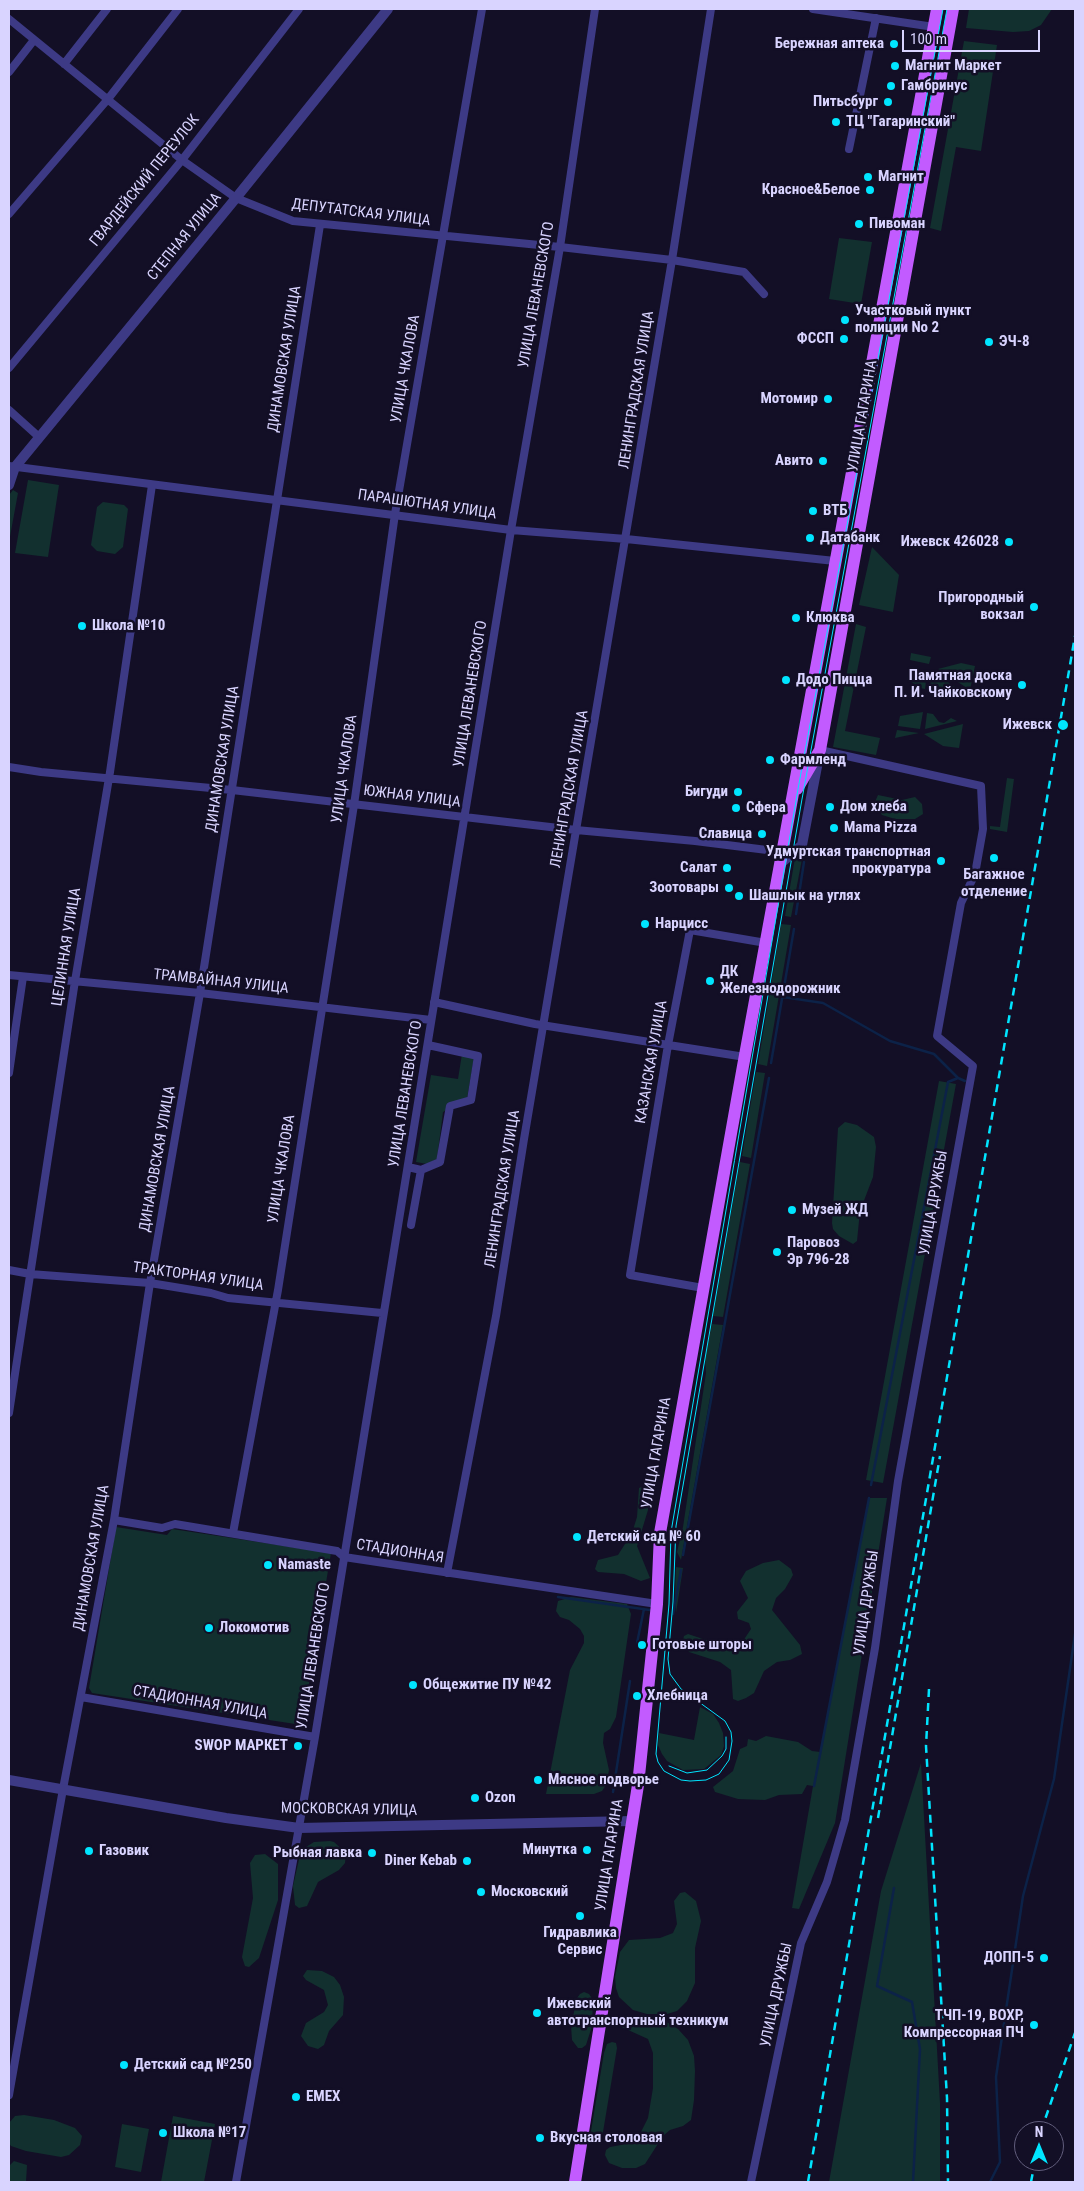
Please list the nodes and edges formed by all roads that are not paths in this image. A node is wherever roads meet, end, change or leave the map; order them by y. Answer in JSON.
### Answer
{"nodes":[{"id":1,"x":107,"y":9,"type":"edge"},
{"id":2,"x":178,"y":9,"type":"edge"},
{"id":3,"x":299,"y":9,"type":"edge"},
{"id":4,"x":388,"y":9,"type":"edge"},
{"id":5,"x":482,"y":9,"type":"edge"},
{"id":6,"x":595,"y":9,"type":"edge"},
{"id":7,"x":711,"y":9,"type":"edge"},
{"id":8,"x":814,"y":9,"type":"edge"},
{"id":9,"x":937,"y":9,"type":"edge"},
{"id":10,"x":953,"y":9,"type":"edge"},
{"id":11,"x":870,"y":14,"type":"edge"},
{"id":12,"x":9,"y":19,"type":"edge"},
{"id":13,"x":934,"y":27,"type":"junction"},
{"id":14,"x":949,"y":29,"type":"junction"},
{"id":15,"x":34,"y":40,"type":"junction"},
{"id":16,"x":64,"y":64,"type":"junction"},
{"id":17,"x":9,"y":72,"type":"edge"},
{"id":18,"x":108,"y":99,"type":"junction"},
{"id":19,"x":850,"y":148,"type":"dead end"},
{"id":20,"x":182,"y":160,"type":"junction"},
{"id":21,"x":236,"y":198,"type":"junction"},
{"id":22,"x":9,"y":214,"type":"edge"},
{"id":23,"x":320,"y":225,"type":"junction"},
{"id":24,"x":442,"y":236,"type":"junction"},
{"id":25,"x":560,"y":247,"type":"junction"},
{"id":26,"x":672,"y":260,"type":"junction"},
{"id":27,"x":764,"y":294,"type":"dead end"},
{"id":28,"x":9,"y":368,"type":"edge"},
{"id":29,"x":9,"y":410,"type":"edge"},
{"id":30,"x":40,"y":437,"type":"junction"},
{"id":31,"x":12,"y":467,"type":"edge"},
{"id":32,"x":9,"y":485,"type":"edge"},
{"id":33,"x":152,"y":485,"type":"junction"},
{"id":34,"x":276,"y":499,"type":"junction"},
{"id":35,"x":395,"y":514,"type":"junction"},
{"id":36,"x":511,"y":530,"type":"junction"},
{"id":37,"x":626,"y":539,"type":"junction"},
{"id":38,"x":835,"y":561,"type":"junction"},
{"id":39,"x":820,"y":750,"type":"junction"},
{"id":40,"x":9,"y":767,"type":"edge"},
{"id":41,"x":109,"y":779,"type":"junction"},
{"id":42,"x":232,"y":790,"type":"junction"},
{"id":43,"x":794,"y":793,"type":"junction"},
{"id":44,"x":354,"y":805,"type":"junction"},
{"id":45,"x":465,"y":817,"type":"junction"},
{"id":46,"x":576,"y":830,"type":"junction"},
{"id":47,"x":783,"y":850,"type":"junction"},
{"id":48,"x":780,"y":864,"type":"junction"},
{"id":49,"x":766,"y":943,"type":"junction"},
{"id":50,"x":9,"y":975,"type":"edge"},
{"id":51,"x":23,"y":977,"type":"junction"},
{"id":52,"x":75,"y":982,"type":"junction"},
{"id":53,"x":200,"y":993,"type":"junction"},
{"id":54,"x":434,"y":1002,"type":"junction"},
{"id":55,"x":322,"y":1006,"type":"junction"},
{"id":56,"x":431,"y":1020,"type":"junction"},
{"id":57,"x":544,"y":1025,"type":"junction"},
{"id":58,"x":428,"y":1045,"type":"junction"},
{"id":59,"x":668,"y":1045,"type":"junction"},
{"id":60,"x":745,"y":1057,"type":"junction"},
{"id":61,"x":9,"y":1073,"type":"edge"},
{"id":62,"x":408,"y":1167,"type":"junction"},
{"id":63,"x":421,"y":1170,"type":"junction"},
{"id":64,"x":411,"y":1225,"type":"dead end"},
{"id":65,"x":9,"y":1270,"type":"edge"},
{"id":66,"x":30,"y":1274,"type":"junction"},
{"id":67,"x":150,"y":1282,"type":"junction"},
{"id":68,"x":703,"y":1288,"type":"junction"},
{"id":69,"x":276,"y":1302,"type":"junction"},
{"id":70,"x":382,"y":1313,"type":"junction"},
{"id":71,"x":9,"y":1413,"type":"edge"},
{"id":72,"x":114,"y":1520,"type":"junction"},
{"id":73,"x":233,"y":1533,"type":"junction"},
{"id":74,"x":344,"y":1557,"type":"junction"},
{"id":75,"x":446,"y":1573,"type":"junction"},
{"id":76,"x":656,"y":1604,"type":"junction"},
{"id":77,"x":81,"y":1697,"type":"junction"},
{"id":78,"x":315,"y":1737,"type":"junction"},
{"id":79,"x":9,"y":1780,"type":"edge"},
{"id":80,"x":62,"y":1789,"type":"junction"},
{"id":81,"x":632,"y":1822,"type":"junction"},
{"id":82,"x":299,"y":1828,"type":"junction"},
{"id":83,"x":9,"y":2095,"type":"edge"},
{"id":84,"x":236,"y":2182,"type":"edge"},
{"id":85,"x":575,"y":2182,"type":"edge"},
{"id":86,"x":751,"y":2182,"type":"edge"}],
"edges":[{"from":1,"to":16,"type":"street"},
{"from":2,"to":18,"type":"street"},
{"from":3,"to":20,"type":"street","name":"ГВАРДЕЙСКИЙ ПЕРЕУЛОК"},
{"from":4,"to":21,"type":"street","name":"СТЕПНАЯ УЛИЦА"},
{"from":5,"to":24,"type":"street","name":"УЛИЦА ЧКАЛОВА"},
{"from":6,"to":25,"type":"street","name":"УЛИЦА ЛЕВАНЕВСКОГО"},
{"from":7,"to":26,"type":"street","name":"ЛЕНИНГРАДСКАЯ УЛИЦА"},
{"from":8,"to":11,"type":"street"},
{"from":9,"to":13,"type":"main road","name":"УЛИЦА ГАГАРИНА"},
{"from":10,"to":14,"type":"main road","name":"УЛИЦА ГАГАРИНА"},
{"from":11,"to":13,"type":"street"},
{"from":11,"to":19,"type":"street"},
{"from":12,"to":15,"type":"street","name":"ДЕПУТАТСКАЯ УЛИЦА"},
{"from":13,"to":14,"type":"main road"},
{"from":13,"to":38,"type":"main road","name":"УЛИЦА ГАГАРИНА"},
{"from":14,"to":39,"type":"main road","name":"УЛИЦА ГАГАРИНА"},
{"from":15,"to":16,"type":"street","name":"ДЕПУТАТСКАЯ УЛИЦА"},
{"from":15,"to":17,"type":"street"},
{"from":16,"to":18,"type":"street","name":"ДЕПУТАТСКАЯ УЛИЦА"},
{"from":18,"to":20,"type":"street","name":"ДЕПУТАТСКАЯ УЛИЦА"},
{"from":18,"to":22,"type":"street"},
{"from":20,"to":21,"type":"street","name":"ДЕПУТАТСКАЯ УЛИЦА"},
{"from":20,"to":28,"type":"street","name":"ГВАРДЕЙСКИЙ ПЕРЕУЛОК"},
{"from":21,"to":23,"type":"street","name":"ДЕПУТАТСКАЯ УЛИЦА"},
{"from":21,"to":30,"type":"street","name":"СТЕПНАЯ УЛИЦА"},
{"from":23,"to":24,"type":"street","name":"ДЕПУТАТСКАЯ УЛИЦА"},
{"from":23,"to":34,"type":"street","name":"ДИНАМОВСКАЯ УЛИЦА"},
{"from":24,"to":25,"type":"street","name":"ДЕПУТАТСКАЯ УЛИЦА"},
{"from":24,"to":35,"type":"street","name":"УЛИЦА ЧКАЛОВА"},
{"from":25,"to":26,"type":"street","name":"ДЕПУТАТСКАЯ УЛИЦА"},
{"from":25,"to":36,"type":"street","name":"УЛИЦА ЛЕВАНЕВСКОГО"},
{"from":26,"to":27,"type":"street","name":"ДЕПУТАТСКАЯ УЛИЦА"},
{"from":26,"to":37,"type":"street","name":"ЛЕНИНГРАДСКАЯ УЛИЦА"},
{"from":29,"to":30,"type":"street"},
{"from":30,"to":31,"type":"street","name":"СТЕПНАЯ УЛИЦА"},
{"from":31,"to":32,"type":"street","name":"СТЕПНАЯ УЛИЦА"},
{"from":31,"to":33,"type":"street","name":"ПАРАШЮТНАЯ УЛИЦА"},
{"from":33,"to":34,"type":"street","name":"ПАРАШЮТНАЯ УЛИЦА"},
{"from":33,"to":41,"type":"street","name":"ЦЕЛИННАЯ УЛИЦА"},
{"from":34,"to":35,"type":"street","name":"ПАРАШЮТНАЯ УЛИЦА"},
{"from":34,"to":42,"type":"street","name":"ДИНАМОВСКАЯ УЛИЦА"},
{"from":35,"to":36,"type":"street","name":"ПАРАШЮТНАЯ УЛИЦА"},
{"from":35,"to":44,"type":"street","name":"УЛИЦА ЧКАЛОВА"},
{"from":36,"to":37,"type":"street","name":"ПАРАШЮТНАЯ УЛИЦА"},
{"from":36,"to":45,"type":"street","name":"УЛИЦА ЛЕВАНЕВСКОГО"},
{"from":37,"to":38,"type":"street","name":"ПАРАШЮТНАЯ УЛИЦА"},
{"from":37,"to":46,"type":"street","name":"ЛЕНИНГРАДСКАЯ УЛИЦА"},
{"from":38,"to":43,"type":"main road","name":"УЛИЦА ГАГАРИНА"},
{"from":39,"to":43,"type":"main road","name":"УЛИЦА ГАГАРИНА"},
{"from":39,"to":48,"type":"street"},
{"from":39,"to":86,"type":"street","name":"УЛИЦА ДРУЖБЫ"},
{"from":40,"to":41,"type":"street","name":"ЮЖНАЯ УЛИЦА"},
{"from":41,"to":42,"type":"street","name":"ЮЖНАЯ УЛИЦА"},
{"from":41,"to":52,"type":"street","name":"ЦЕЛИННАЯ УЛИЦА"},
{"from":42,"to":44,"type":"street","name":"ЮЖНАЯ УЛИЦА"},
{"from":42,"to":53,"type":"street","name":"ДИНАМОВСКАЯ УЛИЦА"},
{"from":43,"to":47,"type":"main road","name":"УЛИЦА ГАГАРИНА"},
{"from":44,"to":45,"type":"street","name":"ЮЖНАЯ УЛИЦА"},
{"from":44,"to":55,"type":"street","name":"УЛИЦА ЧКАЛОВА"},
{"from":45,"to":46,"type":"street","name":"ЮЖНАЯ УЛИЦА"},
{"from":45,"to":54,"type":"street","name":"УЛИЦА ЛЕВАНЕВСКОГО"},
{"from":46,"to":47,"type":"street","name":"ЮЖНАЯ УЛИЦА"},
{"from":46,"to":57,"type":"street","name":"ЛЕНИНГРАДСКАЯ УЛИЦА"},
{"from":47,"to":48,"type":"main road","name":"УЛИЦА ГАГАРИНА"},
{"from":48,"to":49,"type":"main road","name":"УЛИЦА ГАГАРИНА"},
{"from":49,"to":59,"type":"street","name":"КАЗАНСКАЯ УЛИЦА"},
{"from":49,"to":60,"type":"main road","name":"УЛИЦА ГАГАРИНА"},
{"from":50,"to":51,"type":"street","name":"ТРАМВАЙНАЯ УЛИЦА"},
{"from":51,"to":52,"type":"street","name":"ТРАМВАЙНАЯ УЛИЦА"},
{"from":51,"to":61,"type":"street"},
{"from":52,"to":53,"type":"street","name":"ТРАМВАЙНАЯ УЛИЦА"},
{"from":52,"to":66,"type":"street","name":"ЦЕЛИННАЯ УЛИЦА"},
{"from":53,"to":55,"type":"street","name":"ТРАМВАЙНАЯ УЛИЦА"},
{"from":53,"to":67,"type":"street","name":"ДИНАМОВСКАЯ УЛИЦА"},
{"from":54,"to":56,"type":"street","name":"УЛИЦА ЛЕВАНЕВСКОГО"},
{"from":54,"to":57,"type":"street"},
{"from":55,"to":56,"type":"street","name":"ТРАМВАЙНАЯ УЛИЦА"},
{"from":55,"to":69,"type":"street","name":"УЛИЦА ЧКАЛОВА"},
{"from":56,"to":58,"type":"street","name":"УЛИЦА ЛЕВАНЕВСКОГО"},
{"from":57,"to":59,"type":"street"},
{"from":57,"to":75,"type":"street","name":"ЛЕНИНГРАДСКАЯ УЛИЦА"},
{"from":58,"to":62,"type":"street","name":"УЛИЦА ЛЕВАНЕВСКОГО"},
{"from":58,"to":63,"type":"street"},
{"from":59,"to":60,"type":"street"},
{"from":59,"to":68,"type":"street","name":"КАЗАНСКАЯ УЛИЦА"},
{"from":60,"to":68,"type":"main road","name":"УЛИЦА ГАГАРИНА"},
{"from":62,"to":63,"type":"street"},
{"from":62,"to":70,"type":"street","name":"УЛИЦА ЛЕВАНЕВСКОГО"},
{"from":63,"to":64,"type":"street"},
{"from":65,"to":66,"type":"street","name":"ТРАКТОРНАЯ УЛИЦА"},
{"from":66,"to":67,"type":"street","name":"ТРАКТОРНАЯ УЛИЦА"},
{"from":66,"to":71,"type":"street","name":"ЦЕЛИННАЯ УЛИЦА"},
{"from":67,"to":69,"type":"street","name":"ТРАКТОРНАЯ УЛИЦА"},
{"from":67,"to":72,"type":"street","name":"ДИНАМОВСКАЯ УЛИЦА"},
{"from":68,"to":76,"type":"main road","name":"УЛИЦА ГАГАРИНА"},
{"from":69,"to":70,"type":"street","name":"ТРАКТОРНАЯ УЛИЦА"},
{"from":69,"to":73,"type":"street","name":"УЛИЦА ЧКАЛОВА"},
{"from":70,"to":74,"type":"street","name":"УЛИЦА ЛЕВАНЕВСКОГО"},
{"from":72,"to":73,"type":"street","name":"СТАДИОННАЯ"},
{"from":72,"to":77,"type":"street","name":"ДИНАМОВСКАЯ УЛИЦА"},
{"from":73,"to":74,"type":"street","name":"СТАДИОННАЯ"},
{"from":74,"to":75,"type":"street","name":"СТАДИОННАЯ"},
{"from":74,"to":78,"type":"street","name":"УЛИЦА ЛЕВАНЕВСКОГО"},
{"from":75,"to":76,"type":"street","name":"СТАДИОННАЯ"},
{"from":76,"to":81,"type":"main road","name":"УЛИЦА ГАГАРИНА"},
{"from":77,"to":78,"type":"street","name":"СТАДИОННАЯ УЛИЦА"},
{"from":77,"to":80,"type":"street","name":"ДИНАМОВСКАЯ УЛИЦА"},
{"from":78,"to":82,"type":"street","name":"УЛИЦА ЛЕВАНЕВСКОГО"},
{"from":79,"to":80,"type":"street","name":"МОСКОВСКАЯ УЛИЦА"},
{"from":80,"to":82,"type":"street","name":"МОСКОВСКАЯ УЛИЦА"},
{"from":80,"to":83,"type":"street","name":"ДИНАМОВСКАЯ УЛИЦА"},
{"from":81,"to":82,"type":"street","name":"МОСКОВСКАЯ УЛИЦА"},
{"from":81,"to":85,"type":"main road","name":"УЛИЦА ГАГАРИНА"},
{"from":82,"to":84,"type":"street","name":"УЛИЦА ЛЕВАНЕВСКОГО"}]}
